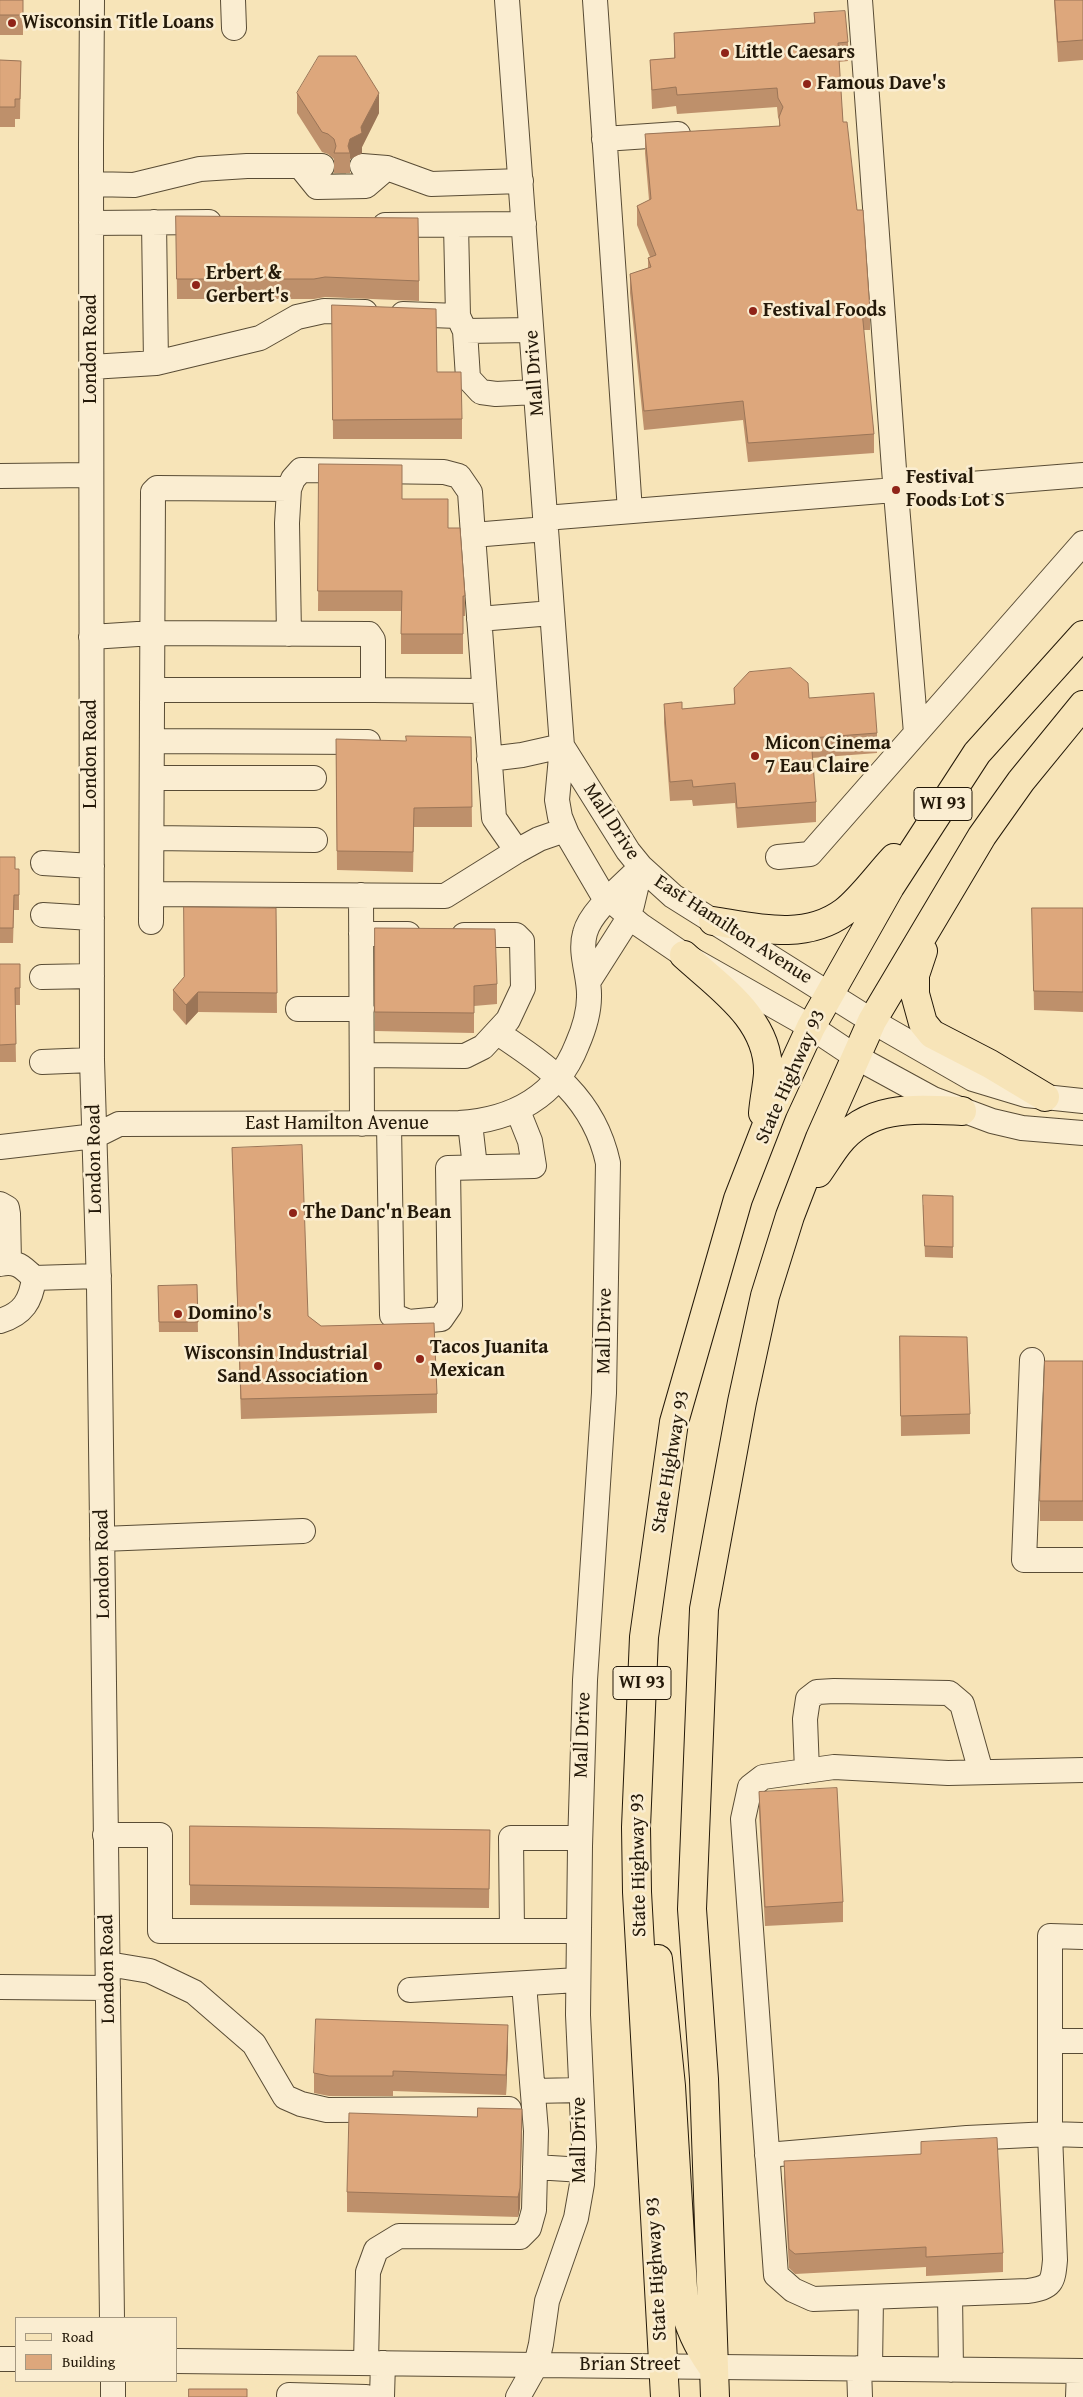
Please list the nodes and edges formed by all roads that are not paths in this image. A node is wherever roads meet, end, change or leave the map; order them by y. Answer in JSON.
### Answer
{"nodes":[{"id":1,"x":92,"y":0,"type":"edge"},
{"id":2,"x":233,"y":0,"type":"edge"},
{"id":3,"x":507,"y":0,"type":"edge"},
{"id":4,"x":595,"y":0,"type":"edge"},
{"id":5,"x":860,"y":0,"type":"edge"},
{"id":6,"x":234,"y":28,"type":"dead end"},
{"id":7,"x":704,"y":132,"type":"edge"},
{"id":8,"x":604,"y":139,"type":"junction"},
{"id":9,"x":362,"y":166,"type":"tunnel mouth"},
{"id":10,"x":387,"y":168,"type":"junction"},
{"id":11,"x":521,"y":181,"type":"junction"},
{"id":12,"x":91,"y":184,"type":"junction"},
{"id":13,"x":154,"y":222,"type":"junction"},
{"id":14,"x":227,"y":222,"type":"edge"},
{"id":15,"x":91,"y":223,"type":"junction"},
{"id":16,"x":524,"y":224,"type":"junction"},
{"id":17,"x":368,"y":225,"type":"edge"},
{"id":18,"x":456,"y":225,"type":"junction"},
{"id":19,"x":461,"y":323,"type":"junction"},
{"id":20,"x":531,"y":330,"type":"junction"},
{"id":21,"x":156,"y":363,"type":"junction"},
{"id":22,"x":91,"y":367,"type":"junction"},
{"id":23,"x":536,"y":392,"type":"junction"},
{"id":24,"x":91,"y":475,"type":"junction"},
{"id":25,"x":1083,"y":475,"type":"edge"},
{"id":26,"x":0,"y":476,"type":"edge"},
{"id":27,"x":289,"y":489,"type":"junction"},
{"id":28,"x":896,"y":490,"type":"junction"},
{"id":29,"x":630,"y":511,"type":"junction"},
{"id":30,"x":546,"y":523,"type":"junction"},
{"id":31,"x":473,"y":534,"type":"junction"},
{"id":32,"x":1083,"y":543,"type":"edge"},
{"id":33,"x":552,"y":613,"type":"junction"},
{"id":34,"x":479,"y":619,"type":"junction"},
{"id":35,"x":153,"y":633,"type":"junction"},
{"id":36,"x":289,"y":634,"type":"junction"},
{"id":37,"x":1083,"y":635,"type":"edge"},
{"id":38,"x":91,"y":637,"type":"junction"},
{"id":39,"x":153,"y":690,"type":"junction"},
{"id":40,"x":373,"y":690,"type":"junction"},
{"id":41,"x":484,"y":691,"type":"junction"},
{"id":42,"x":1083,"y":705,"type":"edge"},
{"id":43,"x":916,"y":733,"type":"junction"},
{"id":44,"x":153,"y":741,"type":"junction"},
{"id":45,"x":389,"y":742,"type":"edge"},
{"id":46,"x":562,"y":746,"type":"junction"},
{"id":47,"x":482,"y":748,"type":"junction"},
{"id":48,"x":153,"y":778,"type":"junction"},
{"id":49,"x":314,"y":778,"type":"dead end"},
{"id":50,"x":938,"y":811,"type":"junction"},
{"id":51,"x":565,"y":830,"type":"junction"},
{"id":52,"x":152,"y":838,"type":"junction"},
{"id":53,"x":315,"y":840,"type":"dead end"},
{"id":54,"x":517,"y":851,"type":"junction"},
{"id":55,"x":778,"y":857,"type":"dead end"},
{"id":56,"x":43,"y":864,"type":"dead end"},
{"id":57,"x":92,"y":866,"type":"junction"},
{"id":58,"x":641,"y":867,"type":"junction"},
{"id":59,"x":152,"y":894,"type":"junction"},
{"id":60,"x":361,"y":895,"type":"junction"},
{"id":61,"x":608,"y":900,"type":"junction"},
{"id":62,"x":942,"y":901,"type":"junction"},
{"id":63,"x":43,"y":915,"type":"dead end"},
{"id":64,"x":628,"y":917,"type":"junction"},
{"id":65,"x":92,"y":918,"type":"junction"},
{"id":66,"x":713,"y":921,"type":"junction"},
{"id":67,"x":151,"y":922,"type":"dead end"},
{"id":68,"x":361,"y":934,"type":"junction"},
{"id":69,"x":684,"y":955,"type":"junction"},
{"id":70,"x":92,"y":976,"type":"junction"},
{"id":71,"x":42,"y":977,"type":"dead end"},
{"id":72,"x":590,"y":979,"type":"junction"},
{"id":73,"x":829,"y":993,"type":"junction"},
{"id":74,"x":298,"y":1009,"type":"dead end"},
{"id":75,"x":362,"y":1009,"type":"junction"},
{"id":76,"x":872,"y":1022,"type":"junction"},
{"id":77,"x":811,"y":1027,"type":"junction"},
{"id":78,"x":498,"y":1033,"type":"junction"},
{"id":79,"x":362,"y":1055,"type":"junction"},
{"id":80,"x":856,"y":1057,"type":"junction"},
{"id":81,"x":92,"y":1060,"type":"junction"},
{"id":82,"x":42,"y":1062,"type":"dead end"},
{"id":83,"x":560,"y":1077,"type":"junction"},
{"id":84,"x":1045,"y":1097,"type":"junction"},
{"id":85,"x":1083,"y":1100,"type":"edge"},
{"id":86,"x":518,"y":1111,"type":"junction"},
{"id":87,"x":962,"y":1111,"type":"junction"},
{"id":88,"x":470,"y":1123,"type":"junction"},
{"id":89,"x":362,"y":1124,"type":"junction"},
{"id":90,"x":389,"y":1124,"type":"junction"},
{"id":91,"x":1083,"y":1133,"type":"edge"},
{"id":92,"x":95,"y":1136,"type":"junction"},
{"id":93,"x":759,"y":1146,"type":"junction"},
{"id":94,"x":0,"y":1147,"type":"edge"},
{"id":95,"x":475,"y":1167,"type":"junction"},
{"id":96,"x":0,"y":1204,"type":"edge"},
{"id":97,"x":790,"y":1216,"type":"junction"},
{"id":98,"x":5,"y":1263,"type":"edge"},
{"id":99,"x":99,"y":1276,"type":"junction"},
{"id":100,"x":34,"y":1278,"type":"junction"},
{"id":101,"x":0,"y":1321,"type":"edge"},
{"id":102,"x":1032,"y":1360,"type":"dead end"},
{"id":103,"x":303,"y":1531,"type":"dead end"},
{"id":104,"x":102,"y":1539,"type":"junction"},
{"id":105,"x":1083,"y":1560,"type":"edge"},
{"id":106,"x":1083,"y":1770,"type":"edge"},
{"id":107,"x":807,"y":1771,"type":"junction"},
{"id":108,"x":981,"y":1772,"type":"junction"},
{"id":109,"x":636,"y":1826,"type":"junction"},
{"id":110,"x":106,"y":1835,"type":"junction"},
{"id":111,"x":580,"y":1838,"type":"junction"},
{"id":112,"x":512,"y":1931,"type":"junction"},
{"id":113,"x":579,"y":1931,"type":"junction"},
{"id":114,"x":1083,"y":1937,"type":"edge"},
{"id":115,"x":108,"y":1964,"type":"junction"},
{"id":116,"x":578,"y":1980,"type":"junction"},
{"id":117,"x":524,"y":1984,"type":"junction"},
{"id":118,"x":0,"y":1987,"type":"edge"},
{"id":119,"x":108,"y":1988,"type":"junction"},
{"id":120,"x":410,"y":1990,"type":"dead end"},
{"id":121,"x":1050,"y":2041,"type":"junction"},
{"id":122,"x":1083,"y":2041,"type":"edge"},
{"id":123,"x":581,"y":2090,"type":"junction"},
{"id":124,"x":534,"y":2100,"type":"junction"},
{"id":125,"x":1050,"y":2134,"type":"junction"},
{"id":126,"x":1083,"y":2135,"type":"edge"},
{"id":127,"x":768,"y":2155,"type":"junction"},
{"id":128,"x":535,"y":2167,"type":"junction"},
{"id":129,"x":583,"y":2170,"type":"junction"},
{"id":130,"x":950,"y":2294,"type":"junction"},
{"id":131,"x":871,"y":2297,"type":"junction"},
{"id":132,"x":112,"y":2317,"type":"edge"},
{"id":133,"x":0,"y":2358,"type":"edge"},
{"id":134,"x":15,"y":2359,"type":"edge"},
{"id":135,"x":178,"y":2361,"type":"edge"},
{"id":136,"x":289,"y":2362,"type":"junction"},
{"id":137,"x":374,"y":2363,"type":"junction"},
{"id":138,"x":536,"y":2365,"type":"junction"},
{"id":139,"x":663,"y":2365,"type":"junction"},
{"id":140,"x":712,"y":2366,"type":"junction"},
{"id":141,"x":864,"y":2368,"type":"junction"},
{"id":142,"x":951,"y":2370,"type":"junction"},
{"id":143,"x":1081,"y":2371,"type":"edge"},
{"id":144,"x":113,"y":2382,"type":"edge"},
{"id":145,"x":290,"y":2396,"type":"edge"},
{"id":146,"x":112,"y":2397,"type":"edge"},
{"id":147,"x":366,"y":2397,"type":"edge"},
{"id":148,"x":382,"y":2397,"type":"edge"},
{"id":149,"x":518,"y":2397,"type":"edge"},
{"id":150,"x":665,"y":2397,"type":"edge"},
{"id":151,"x":686,"y":2397,"type":"edge"},
{"id":152,"x":714,"y":2397,"type":"edge"},
{"id":153,"x":860,"y":2397,"type":"edge"},
{"id":154,"x":1078,"y":2397,"type":"edge"}],
"edges":[{"from":1,"to":12,"type":"street","name":"London Road"},
{"from":2,"to":6,"type":"street"},
{"from":3,"to":11,"type":"street","name":"Mall Drive"},
{"from":4,"to":8,"type":"street"},
{"from":5,"to":28,"type":"street"},
{"from":7,"to":8,"type":"street"},
{"from":8,"to":29,"type":"street"},
{"from":9,"to":10,"type":"street"},
{"from":10,"to":11,"type":"street"},
{"from":10,"to":12,"type":"street"},
{"from":11,"to":16,"type":"street","name":"Mall Drive"},
{"from":12,"to":15,"type":"street","name":"London Road"},
{"from":13,"to":14,"type":"street"},
{"from":13,"to":15,"type":"street"},
{"from":13,"to":21,"type":"street"},
{"from":15,"to":22,"type":"street","name":"London Road"},
{"from":16,"to":18,"type":"street"},
{"from":16,"to":20,"type":"street","name":"Mall Drive"},
{"from":17,"to":18,"type":"street"},
{"from":18,"to":19,"type":"street"},
{"from":19,"to":20,"type":"street"},
{"from":19,"to":21,"type":"street"},
{"from":19,"to":23,"type":"street"},
{"from":20,"to":23,"type":"street","name":"Mall Drive"},
{"from":21,"to":22,"type":"street"},
{"from":22,"to":24,"type":"street","name":"London Road"},
{"from":23,"to":30,"type":"street","name":"Mall Drive"},
{"from":24,"to":26,"type":"street"},
{"from":24,"to":38,"type":"street","name":"London Road"},
{"from":25,"to":28,"type":"street"},
{"from":27,"to":31,"type":"street"},
{"from":27,"to":35,"type":"street"},
{"from":27,"to":36,"type":"street"},
{"from":28,"to":29,"type":"street"},
{"from":28,"to":43,"type":"street"},
{"from":29,"to":30,"type":"street"},
{"from":30,"to":31,"type":"street"},
{"from":30,"to":33,"type":"street","name":"Mall Drive"},
{"from":31,"to":34,"type":"street"},
{"from":32,"to":43,"type":"street"},
{"from":33,"to":34,"type":"street"},
{"from":33,"to":46,"type":"street","name":"Mall Drive"},
{"from":34,"to":41,"type":"street"},
{"from":35,"to":36,"type":"street"},
{"from":35,"to":38,"type":"street"},
{"from":35,"to":39,"type":"street"},
{"from":36,"to":40,"type":"street"},
{"from":37,"to":50,"type":"main road","name":"State Highway 93","number":"WI 93"},
{"from":38,"to":57,"type":"street","name":"London Road"},
{"from":39,"to":40,"type":"street"},
{"from":39,"to":44,"type":"street"},
{"from":40,"to":41,"type":"street"},
{"from":41,"to":47,"type":"street"},
{"from":42,"to":62,"type":"main road","number":"WI 93"},
{"from":43,"to":55,"type":"street"},
{"from":44,"to":45,"type":"street"},
{"from":44,"to":48,"type":"street"},
{"from":46,"to":47,"type":"street"},
{"from":46,"to":51,"type":"street","name":"Mall Drive"},
{"from":46,"to":58,"type":"street","name":"Mall Drive"},
{"from":47,"to":54,"type":"street"},
{"from":48,"to":49,"type":"street"},
{"from":48,"to":52,"type":"street"},
{"from":50,"to":66,"type":"main road"},
{"from":50,"to":73,"type":"main road","name":"State Highway 93","number":"WI 93"},
{"from":51,"to":54,"type":"street"},
{"from":51,"to":61,"type":"street","name":"Mall Drive"},
{"from":52,"to":53,"type":"street"},
{"from":52,"to":59,"type":"street"},
{"from":54,"to":60,"type":"street"},
{"from":56,"to":57,"type":"street"},
{"from":57,"to":65,"type":"street","name":"London Road"},
{"from":58,"to":61,"type":"street","name":"East Hamilton Avenue"},
{"from":58,"to":64,"type":"street","name":"Mall Drive"},
{"from":58,"to":66,"type":"street","name":"East Hamilton Avenue"},
{"from":59,"to":60,"type":"street"},
{"from":59,"to":67,"type":"street"},
{"from":60,"to":68,"type":"street"},
{"from":61,"to":64,"type":"street","name":"Mall Drive"},
{"from":61,"to":72,"type":"street","name":"East Hamilton Avenue"},
{"from":62,"to":76,"type":"main road","number":"WI 93"},
{"from":62,"to":84,"type":"main road"},
{"from":63,"to":65,"type":"street"},
{"from":64,"to":69,"type":"street","name":"East Hamilton Avenue"},
{"from":64,"to":72,"type":"street","name":"East Hamilton Avenue"},
{"from":65,"to":70,"type":"street","name":"London Road"},
{"from":66,"to":73,"type":"street","name":"East Hamilton Avenue"},
{"from":68,"to":75,"type":"street"},
{"from":68,"to":78,"type":"street"},
{"from":69,"to":77,"type":"street","name":"East Hamilton Avenue"},
{"from":69,"to":93,"type":"main road"},
{"from":70,"to":71,"type":"street"},
{"from":70,"to":81,"type":"street","name":"London Road"},
{"from":72,"to":83,"type":"street","name":"East Hamilton Avenue"},
{"from":73,"to":76,"type":"street","name":"East Hamilton Avenue"},
{"from":73,"to":77,"type":"main road","name":"State Highway 93","number":"WI 93"},
{"from":74,"to":75,"type":"street"},
{"from":75,"to":79,"type":"street"},
{"from":76,"to":80,"type":"main road","number":"WI 93"},
{"from":76,"to":84,"type":"street","name":"East Hamilton Avenue"},
{"from":77,"to":80,"type":"street","name":"East Hamilton Avenue"},
{"from":77,"to":93,"type":"main road","name":"State Highway 93","number":"WI 93"},
{"from":78,"to":79,"type":"street"},
{"from":78,"to":83,"type":"street","name":"Mall Drive"},
{"from":79,"to":89,"type":"street"},
{"from":80,"to":87,"type":"street","name":"East Hamilton Avenue"},
{"from":80,"to":97,"type":"main road","number":"WI 93"},
{"from":81,"to":82,"type":"street"},
{"from":81,"to":92,"type":"street","name":"London Road"},
{"from":83,"to":86,"type":"street","name":"East Hamilton Avenue"},
{"from":83,"to":111,"type":"street","name":"Mall Drive"},
{"from":84,"to":85,"type":"street","name":"East Hamilton Avenue"},
{"from":86,"to":88,"type":"street","name":"East Hamilton Avenue"},
{"from":86,"to":95,"type":"street"},
{"from":87,"to":91,"type":"street","name":"East Hamilton Avenue"},
{"from":87,"to":97,"type":"main road"},
{"from":88,"to":90,"type":"street","name":"East Hamilton Avenue"},
{"from":88,"to":95,"type":"street"},
{"from":89,"to":90,"type":"street","name":"East Hamilton Avenue"},
{"from":89,"to":92,"type":"street","name":"East Hamilton Avenue"},
{"from":90,"to":95,"type":"street"},
{"from":92,"to":94,"type":"street","name":"East Hamilton Avenue"},
{"from":92,"to":99,"type":"street","name":"London Road"},
{"from":93,"to":109,"type":"main road","name":"State Highway 93","number":"WI 93"},
{"from":96,"to":98,"type":"street"},
{"from":97,"to":140,"type":"main road","number":"WI 93"},
{"from":98,"to":100,"type":"street"},
{"from":99,"to":100,"type":"street"},
{"from":99,"to":104,"type":"street","name":"London Road"},
{"from":100,"to":101,"type":"street"},
{"from":102,"to":105,"type":"street"},
{"from":103,"to":104,"type":"street"},
{"from":104,"to":110,"type":"street","name":"London Road"},
{"from":106,"to":108,"type":"street"},
{"from":107,"to":108,"type":"street"},
{"from":107,"to":108,"type":"street"},
{"from":107,"to":127,"type":"street"},
{"from":109,"to":139,"type":"main road","name":"State Highway 93","number":"WI 93"},
{"from":109,"to":140,"type":"main road"},
{"from":110,"to":112,"type":"street"},
{"from":110,"to":115,"type":"street","name":"London Road"},
{"from":111,"to":112,"type":"street"},
{"from":111,"to":113,"type":"street","name":"Mall Drive"},
{"from":112,"to":113,"type":"street"},
{"from":113,"to":116,"type":"street","name":"Mall Drive"},
{"from":114,"to":121,"type":"street"},
{"from":115,"to":119,"type":"street","name":"London Road"},
{"from":115,"to":124,"type":"street"},
{"from":116,"to":117,"type":"street"},
{"from":116,"to":123,"type":"street","name":"Mall Drive"},
{"from":117,"to":120,"type":"street"},
{"from":117,"to":124,"type":"street"},
{"from":118,"to":119,"type":"street"},
{"from":119,"to":132,"type":"street","name":"London Road"},
{"from":121,"to":122,"type":"street"},
{"from":121,"to":125,"type":"street"},
{"from":123,"to":124,"type":"street"},
{"from":123,"to":129,"type":"street","name":"Mall Drive"},
{"from":124,"to":128,"type":"street"},
{"from":125,"to":126,"type":"street"},
{"from":125,"to":127,"type":"street"},
{"from":125,"to":130,"type":"street"},
{"from":127,"to":131,"type":"street"},
{"from":128,"to":129,"type":"street"},
{"from":128,"to":137,"type":"street"},
{"from":129,"to":138,"type":"street","name":"Mall Drive"},
{"from":130,"to":131,"type":"street"},
{"from":130,"to":142,"type":"street"},
{"from":131,"to":141,"type":"street"},
{"from":133,"to":134,"type":"street"},
{"from":135,"to":136,"type":"street","name":"Brian Street"},
{"from":136,"to":137,"type":"street","name":"Brian Street"},
{"from":136,"to":145,"type":"street"},
{"from":137,"to":138,"type":"street","name":"Brian Street"},
{"from":137,"to":148,"type":"street"},
{"from":138,"to":139,"type":"street","name":"Brian Street"},
{"from":138,"to":149,"type":"street","name":"Mall Drive"},
{"from":139,"to":140,"type":"street","name":"Brian Street"},
{"from":139,"to":150,"type":"main road","name":"State Highway 93","number":"WI 93"},
{"from":139,"to":151,"type":"main road"},
{"from":140,"to":141,"type":"street","name":"Brian Street"},
{"from":140,"to":152,"type":"main road","number":"WI 93"},
{"from":141,"to":142,"type":"street","name":"Brian Street"},
{"from":141,"to":153,"type":"street"},
{"from":142,"to":143,"type":"street","name":"Brian Street"},
{"from":143,"to":154,"type":"street"},
{"from":144,"to":146,"type":"street"},
{"from":145,"to":147,"type":"street"}]}
